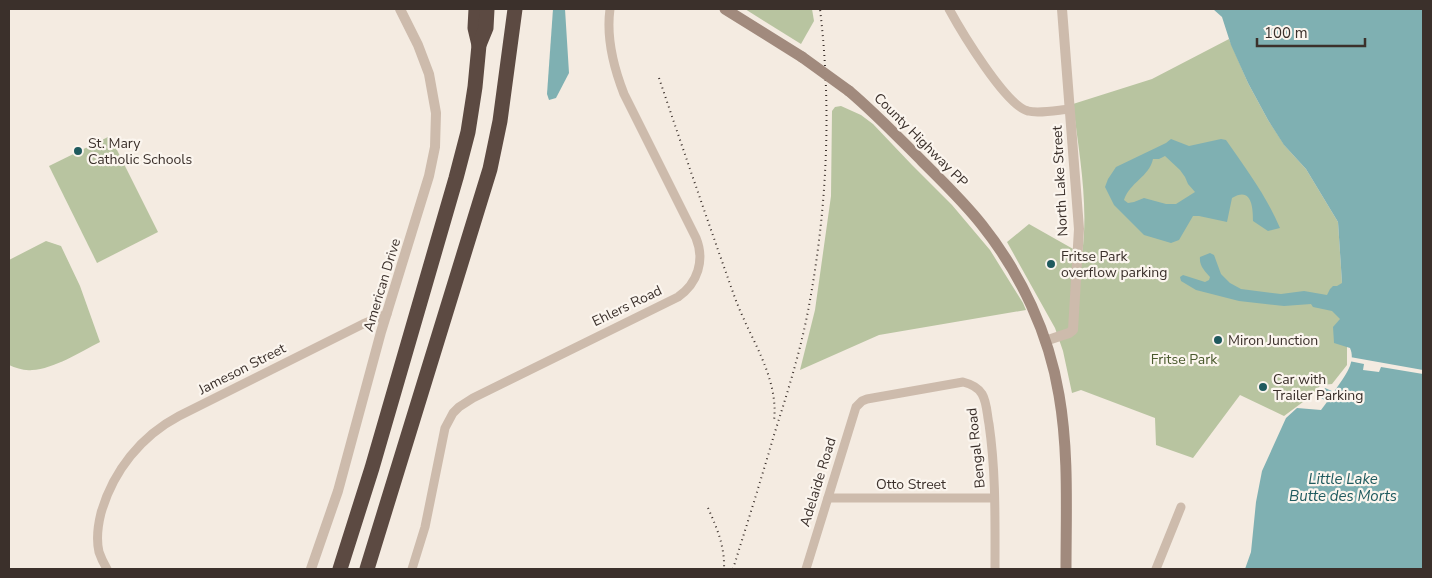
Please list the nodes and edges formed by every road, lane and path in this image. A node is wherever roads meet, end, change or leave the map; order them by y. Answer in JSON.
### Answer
{"nodes":[{"id":1,"x":400,"y":9,"type":"edge"},
{"id":2,"x":476,"y":9,"type":"edge"},
{"id":3,"x":488,"y":9,"type":"edge"},
{"id":4,"x":515,"y":9,"type":"edge"},
{"id":5,"x":610,"y":9,"type":"edge"},
{"id":6,"x":725,"y":9,"type":"edge"},
{"id":7,"x":950,"y":9,"type":"edge"},
{"id":8,"x":1062,"y":9,"type":"edge"},
{"id":9,"x":479,"y":45,"type":"junction"},
{"id":10,"x":1070,"y":109,"type":"junction"},
{"id":11,"x":387,"y":314,"type":"junction"},
{"id":12,"x":1045,"y":341,"type":"junction"},
{"id":13,"x":859,"y":404,"type":"joint"},
{"id":14,"x":828,"y":498,"type":"junction"},
{"id":15,"x":994,"y":498,"type":"junction"},
{"id":16,"x":1181,"y":507,"type":"dead end"},
{"id":17,"x":107,"y":569,"type":"edge"},
{"id":18,"x":312,"y":569,"type":"edge"},
{"id":19,"x":340,"y":569,"type":"edge"},
{"id":20,"x":367,"y":569,"type":"edge"},
{"id":21,"x":412,"y":569,"type":"edge"},
{"id":22,"x":806,"y":569,"type":"edge"},
{"id":23,"x":995,"y":569,"type":"edge"},
{"id":24,"x":1066,"y":569,"type":"edge"},
{"id":25,"x":1156,"y":569,"type":"edge"}],
"edges":[{"from":1,"to":11,"type":"street","name":"American Drive"},
{"from":2,"to":9,"type":"highway"},
{"from":3,"to":9,"type":"highway"},
{"from":4,"to":20,"type":"highway"},
{"from":5,"to":21,"type":"street","name":"Ehlers Road"},
{"from":6,"to":12,"type":"main road","name":"County Highway PP","bridge":true},
{"from":7,"to":10,"type":"street"},
{"from":8,"to":10,"type":"street","name":"North Lake Street"},
{"from":9,"to":19,"type":"highway"},
{"from":10,"to":12,"type":"street","name":"North Lake Street"},
{"from":11,"to":17,"type":"street","name":"Jameson Street"},
{"from":11,"to":18,"type":"street","name":"American Drive"},
{"from":12,"to":24,"type":"main road"},
{"from":13,"to":14,"type":"street","name":"Adelaide Road"},
{"from":13,"to":15,"type":"street","name":"Bengal Road"},
{"from":14,"to":15,"type":"street","name":"Otto Street"},
{"from":14,"to":22,"type":"street","name":"Adelaide Road"},
{"from":15,"to":23,"type":"street","name":"Bengal Road"},
{"from":16,"to":25,"type":"street"}]}
